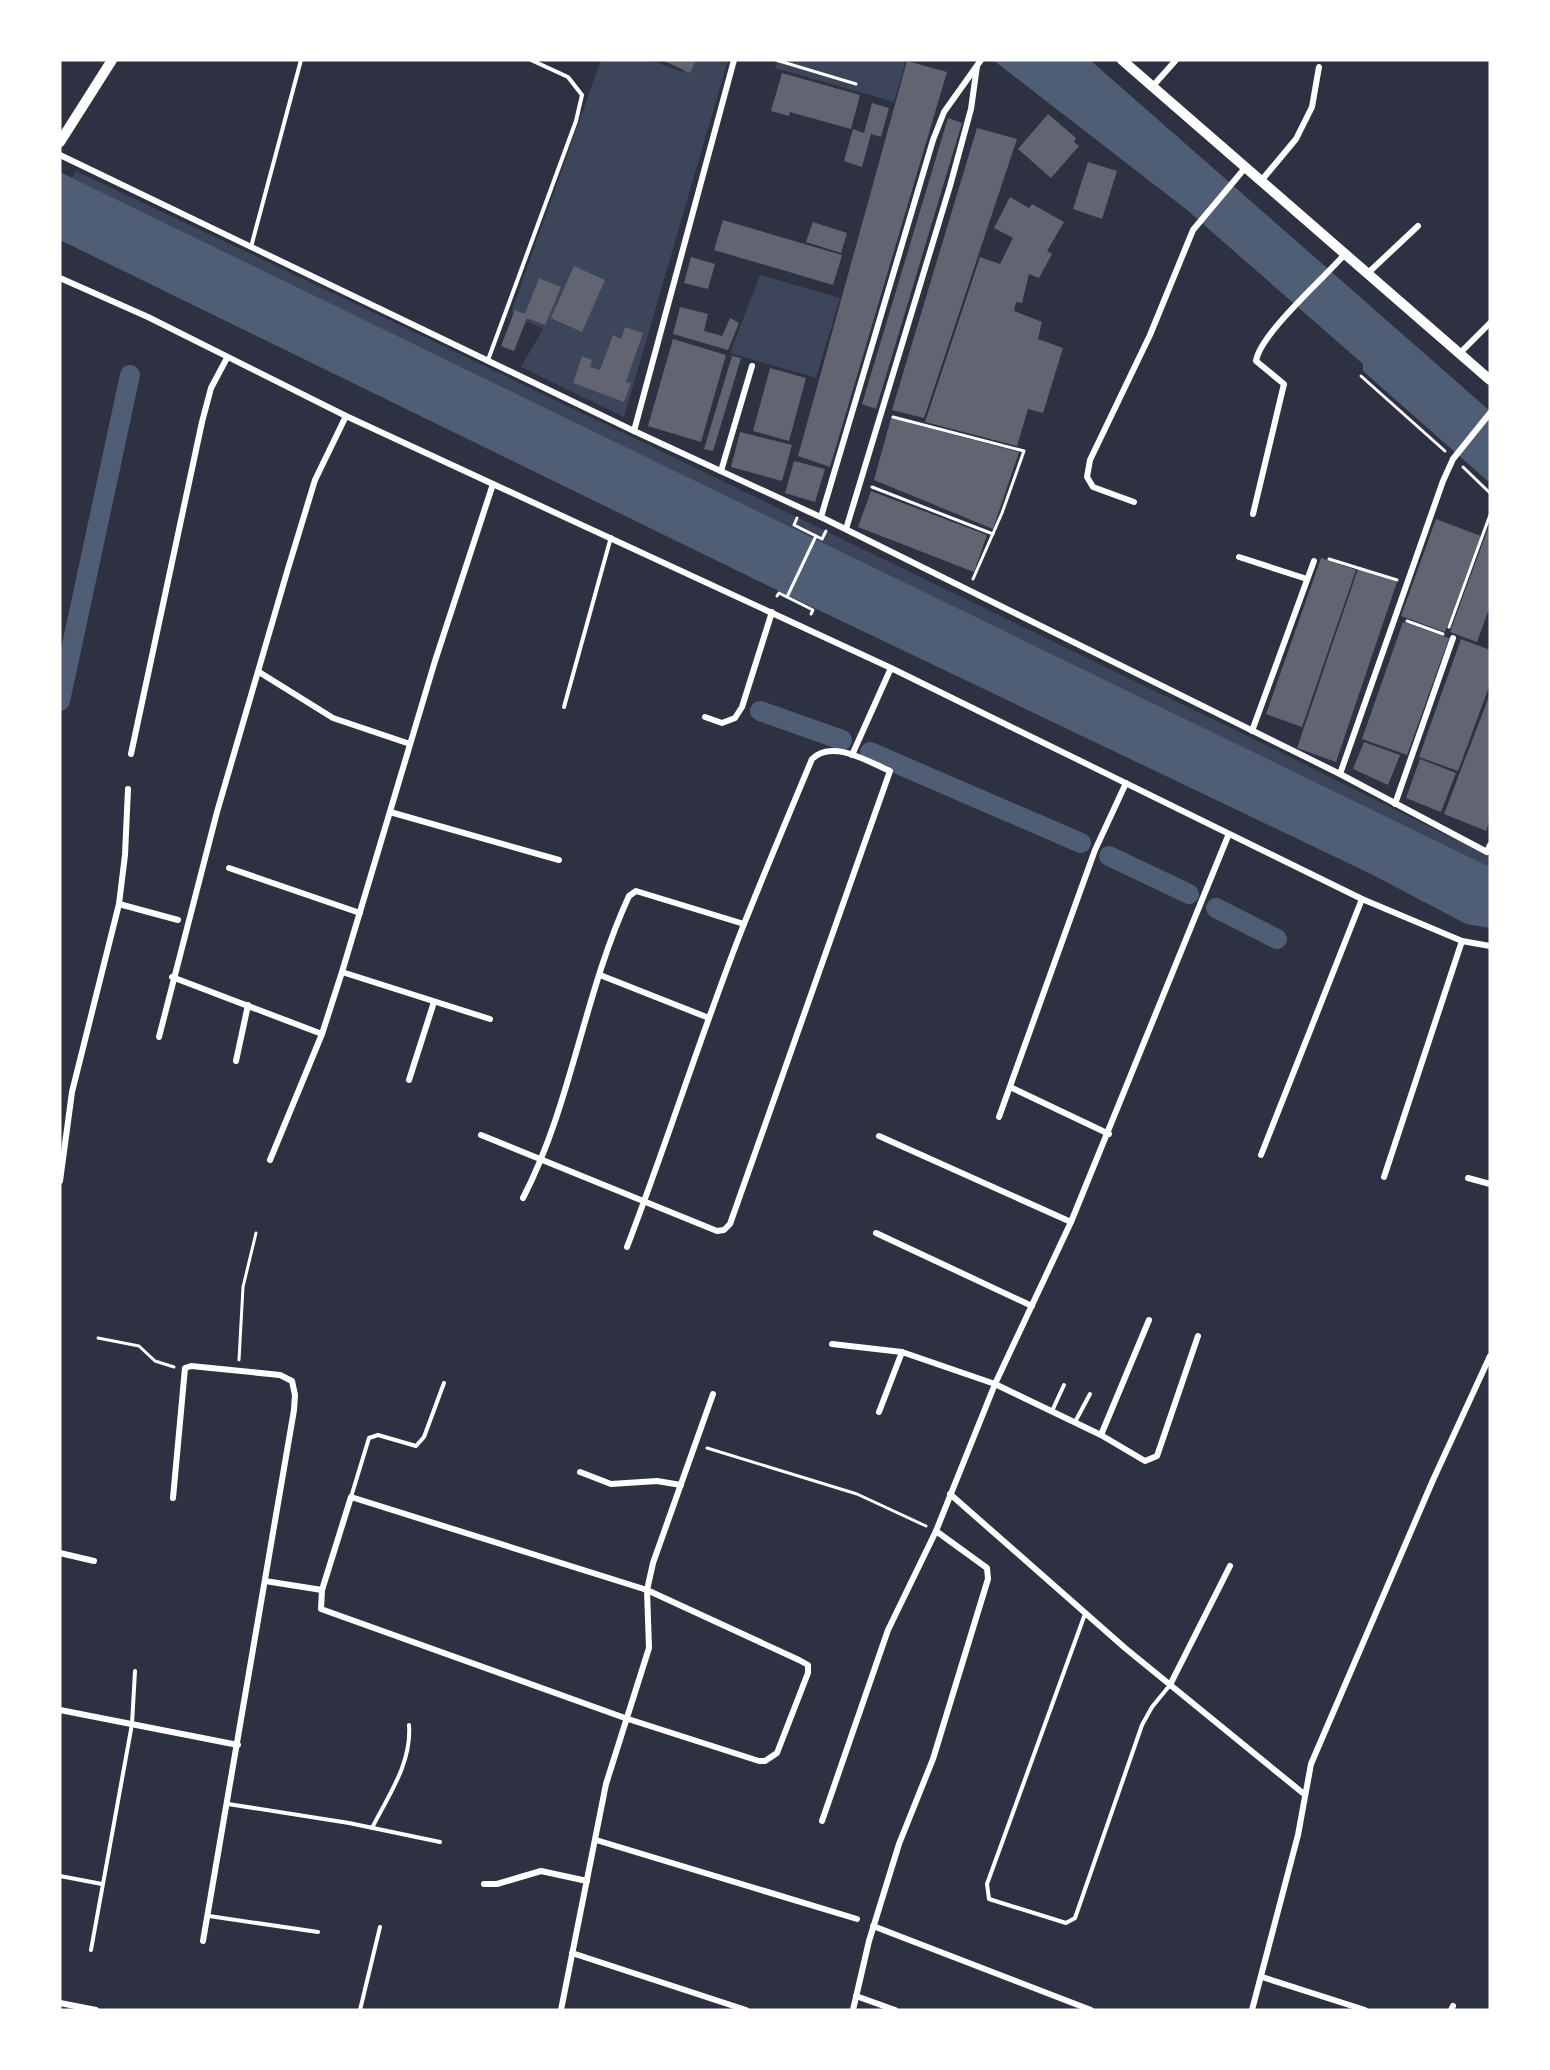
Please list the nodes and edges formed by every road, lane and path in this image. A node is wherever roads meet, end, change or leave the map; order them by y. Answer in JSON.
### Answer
{"nodes":[{"id":1,"x":112,"y":60,"type":"edge"},
{"id":2,"x":301,"y":60,"type":"edge"},
{"id":3,"x":531,"y":60,"type":"edge"},
{"id":4,"x":734,"y":60,"type":"edge"},
{"id":5,"x":776,"y":60,"type":"edge"},
{"id":6,"x":1122,"y":60,"type":"edge"},
{"id":7,"x":1176,"y":60,"type":"edge"},
{"id":8,"x":979,"y":63,"type":"edge"},
{"id":9,"x":1319,"y":67,"type":"dead end"},
{"id":10,"x":856,"y":84,"type":"dead end"},
{"id":11,"x":1152,"y":87,"type":"junction"},
{"id":12,"x":60,"y":142,"type":"edge"},
{"id":13,"x":60,"y":155,"type":"edge"},
{"id":14,"x":1245,"y":168,"type":"junction"},
{"id":15,"x":1261,"y":181,"type":"junction"},
{"id":16,"x":1418,"y":226,"type":"dead end"},
{"id":17,"x":251,"y":247,"type":"junction"},
{"id":18,"x":1345,"y":254,"type":"junction"},
{"id":19,"x":1368,"y":273,"type":"junction"},
{"id":20,"x":60,"y":278,"type":"edge"},
{"id":21,"x":1490,"y":323,"type":"edge"},
{"id":22,"x":1460,"y":353,"type":"junction"},
{"id":23,"x":227,"y":358,"type":"junction"},
{"id":24,"x":488,"y":360,"type":"junction"},
{"id":25,"x":752,"y":366,"type":"dead end"},
{"id":26,"x":1360,"y":376,"type":"dead end"},
{"id":27,"x":1490,"y":380,"type":"edge"},
{"id":28,"x":1490,"y":413,"type":"edge"},
{"id":29,"x":881,"y":414,"type":"junction"},
{"id":30,"x":346,"y":416,"type":"junction"},
{"id":31,"x":634,"y":431,"type":"junction"},
{"id":32,"x":1454,"y":457,"type":"junction"},
{"id":33,"x":721,"y":471,"type":"junction"},
{"id":34,"x":861,"y":482,"type":"junction"},
{"id":35,"x":493,"y":484,"type":"junction"},
{"id":36,"x":1490,"y":493,"type":"edge"},
{"id":37,"x":1134,"y":502,"type":"dead end"},
{"id":38,"x":802,"y":508,"type":"junction"},
{"id":39,"x":1252,"y":514,"type":"dead end"},
{"id":40,"x":1490,"y":515,"type":"edge"},
{"id":41,"x":821,"y":517,"type":"junction"},
{"id":42,"x":846,"y":530,"type":"junction"},
{"id":43,"x":993,"y":534,"type":"junction"},
{"id":44,"x":611,"y":537,"type":"junction"},
{"id":45,"x":1239,"y":557,"type":"dead end"},
{"id":46,"x":1329,"y":559,"type":"dead end"},
{"id":47,"x":1314,"y":561,"type":"dead end"},
{"id":48,"x":1307,"y":579,"type":"junction"},
{"id":49,"x":1407,"y":583,"type":"junction"},
{"id":50,"x":968,"y":591,"type":"junction"},
{"id":51,"x":777,"y":596,"type":"dead end"},
{"id":52,"x":787,"y":597,"type":"junction"},
{"id":53,"x":772,"y":612,"type":"junction"},
{"id":54,"x":811,"y":614,"type":"dead end"},
{"id":55,"x":1395,"y":616,"type":"junction"},
{"id":56,"x":1453,"y":638,"type":"dead end"},
{"id":57,"x":891,"y":668,"type":"junction"},
{"id":58,"x":259,"y":672,"type":"junction"},
{"id":59,"x":564,"y":706,"type":"dead end"},
{"id":60,"x":705,"y":717,"type":"dead end"},
{"id":61,"x":1252,"y":731,"type":"junction"},
{"id":62,"x":410,"y":744,"type":"junction"},
{"id":63,"x":131,"y":754,"type":"dead end"},
{"id":64,"x":852,"y":755,"type":"junction"},
{"id":65,"x":1340,"y":774,"type":"junction"},
{"id":66,"x":1126,"y":783,"type":"junction"},
{"id":67,"x":128,"y":789,"type":"dead end"},
{"id":68,"x":1395,"y":804,"type":"junction"},
{"id":69,"x":390,"y":812,"type":"junction"},
{"id":70,"x":1228,"y":836,"type":"junction"},
{"id":71,"x":1490,"y":845,"type":"edge"},
{"id":72,"x":559,"y":860,"type":"dead end"},
{"id":73,"x":229,"y":868,"type":"dead end"},
{"id":74,"x":1362,"y":899,"type":"junction"},
{"id":75,"x":119,"y":904,"type":"junction"},
{"id":76,"x":360,"y":913,"type":"junction"},
{"id":77,"x":178,"y":920,"type":"dead end"},
{"id":78,"x":744,"y":924,"type":"junction"},
{"id":79,"x":1462,"y":941,"type":"junction"},
{"id":80,"x":1490,"y":946,"type":"edge"},
{"id":81,"x":342,"y":972,"type":"junction"},
{"id":82,"x":600,"y":975,"type":"junction"},
{"id":83,"x":172,"y":977,"type":"junction"},
{"id":84,"x":434,"y":1002,"type":"junction"},
{"id":85,"x":248,"y":1005,"type":"junction"},
{"id":86,"x":709,"y":1018,"type":"junction"},
{"id":87,"x":490,"y":1019,"type":"dead end"},
{"id":88,"x":322,"y":1034,"type":"junction"},
{"id":89,"x":159,"y":1038,"type":"dead end"},
{"id":90,"x":236,"y":1061,"type":"dead end"},
{"id":91,"x":409,"y":1080,"type":"dead end"},
{"id":92,"x":1010,"y":1087,"type":"junction"},
{"id":93,"x":999,"y":1117,"type":"dead end"},
{"id":94,"x":1109,"y":1134,"type":"junction"},
{"id":95,"x":480,"y":1135,"type":"dead end"},
{"id":96,"x":879,"y":1136,"type":"dead end"},
{"id":97,"x":1261,"y":1155,"type":"dead end"},
{"id":98,"x":270,"y":1160,"type":"dead end"},
{"id":99,"x":542,"y":1162,"type":"junction"},
{"id":100,"x":1384,"y":1177,"type":"dead end"},
{"id":101,"x":1468,"y":1178,"type":"dead end"},
{"id":102,"x":60,"y":1181,"type":"edge"},
{"id":103,"x":1490,"y":1184,"type":"edge"},
{"id":104,"x":523,"y":1198,"type":"dead end"},
{"id":105,"x":644,"y":1203,"type":"junction"},
{"id":106,"x":1071,"y":1222,"type":"junction"},
{"id":107,"x":256,"y":1233,"type":"dead end"},
{"id":108,"x":876,"y":1233,"type":"dead end"},
{"id":109,"x":627,"y":1247,"type":"dead end"},
{"id":110,"x":1032,"y":1306,"type":"junction"},
{"id":111,"x":1149,"y":1320,"type":"dead end"},
{"id":112,"x":1198,"y":1336,"type":"dead end"},
{"id":113,"x":98,"y":1338,"type":"dead end"},
{"id":114,"x":832,"y":1344,"type":"dead end"},
{"id":115,"x":902,"y":1352,"type":"junction"},
{"id":116,"x":1490,"y":1356,"type":"edge"},
{"id":117,"x":239,"y":1371,"type":"junction"},
{"id":118,"x":183,"y":1373,"type":"junction"},
{"id":119,"x":444,"y":1383,"type":"dead end"},
{"id":120,"x":994,"y":1384,"type":"junction"},
{"id":121,"x":1064,"y":1385,"type":"dead end"},
{"id":122,"x":713,"y":1394,"type":"dead end"},
{"id":123,"x":1090,"y":1394,"type":"dead end"},
{"id":124,"x":879,"y":1412,"type":"dead end"},
{"id":125,"x":1052,"y":1412,"type":"junction"},
{"id":126,"x":1074,"y":1423,"type":"junction"},
{"id":127,"x":1101,"y":1435,"type":"junction"},
{"id":128,"x":696,"y":1444,"type":"junction"},
{"id":129,"x":580,"y":1472,"type":"dead end"},
{"id":130,"x":681,"y":1485,"type":"junction"},
{"id":131,"x":950,"y":1494,"type":"junction"},
{"id":132,"x":351,"y":1497,"type":"junction"},
{"id":133,"x":173,"y":1498,"type":"dead end"},
{"id":134,"x":936,"y":1531,"type":"junction"},
{"id":135,"x":60,"y":1553,"type":"edge"},
{"id":136,"x":94,"y":1561,"type":"dead end"},
{"id":137,"x":1230,"y":1566,"type":"dead end"},
{"id":138,"x":265,"y":1581,"type":"junction"},
{"id":139,"x":322,"y":1590,"type":"junction"},
{"id":140,"x":647,"y":1590,"type":"junction"},
{"id":141,"x":1085,"y":1613,"type":"junction"},
{"id":142,"x":135,"y":1671,"type":"dead end"},
{"id":143,"x":1170,"y":1685,"type":"junction"},
{"id":144,"x":60,"y":1710,"type":"edge"},
{"id":145,"x":625,"y":1718,"type":"junction"},
{"id":146,"x":132,"y":1724,"type":"junction"},
{"id":147,"x":409,"y":1725,"type":"dead end"},
{"id":148,"x":238,"y":1745,"type":"junction"},
{"id":149,"x":1304,"y":1794,"type":"junction"},
{"id":150,"x":228,"y":1804,"type":"junction"},
{"id":151,"x":822,"y":1821,"type":"dead end"},
{"id":152,"x":372,"y":1828,"type":"junction"},
{"id":153,"x":596,"y":1840,"type":"junction"},
{"id":154,"x":440,"y":1842,"type":"dead end"},
{"id":155,"x":60,"y":1876,"type":"edge"},
{"id":156,"x":587,"y":1881,"type":"junction"},
{"id":157,"x":102,"y":1884,"type":"junction"},
{"id":158,"x":484,"y":1884,"type":"dead end"},
{"id":159,"x":209,"y":1916,"type":"junction"},
{"id":160,"x":857,"y":1919,"type":"dead end"},
{"id":161,"x":873,"y":1926,"type":"junction"},
{"id":162,"x":380,"y":1928,"type":"dead end"},
{"id":163,"x":318,"y":1932,"type":"dead end"},
{"id":164,"x":203,"y":1941,"type":"dead end"},
{"id":165,"x":91,"y":1950,"type":"dead end"},
{"id":166,"x":572,"y":1953,"type":"junction"},
{"id":167,"x":1262,"y":1977,"type":"junction"},
{"id":168,"x":856,"y":1996,"type":"junction"},
{"id":169,"x":60,"y":2003,"type":"edge"},
{"id":170,"x":96,"y":2010,"type":"edge"},
{"id":171,"x":360,"y":2010,"type":"edge"},
{"id":172,"x":561,"y":2010,"type":"edge"},
{"id":173,"x":746,"y":2010,"type":"edge"},
{"id":174,"x":853,"y":2010,"type":"edge"},
{"id":175,"x":895,"y":2010,"type":"edge"},
{"id":176,"x":1091,"y":2010,"type":"edge"},
{"id":177,"x":1252,"y":2010,"type":"edge"},
{"id":178,"x":1365,"y":2010,"type":"edge"}],
"edges":[{"from":1,"to":12,"type":"main road"},
{"from":2,"to":17,"type":"lane"},
{"from":3,"to":24,"type":"lane"},
{"from":4,"to":31,"type":"street"},
{"from":5,"to":10,"type":"path"},
{"from":6,"to":11,"type":"main road"},
{"from":7,"to":11,"type":"street"},
{"from":8,"to":29,"type":"street"},
{"from":8,"to":41,"type":"street"},
{"from":9,"to":15,"type":"street"},
{"from":11,"to":14,"type":"main road"},
{"from":13,"to":17,"type":"street"},
{"from":14,"to":15,"type":"main road"},
{"from":14,"to":37,"type":"street"},
{"from":15,"to":18,"type":"main road"},
{"from":16,"to":19,"type":"street"},
{"from":17,"to":24,"type":"street"},
{"from":18,"to":19,"type":"main road"},
{"from":18,"to":39,"type":"street"},
{"from":19,"to":22,"type":"main road"},
{"from":20,"to":23,"type":"street"},
{"from":21,"to":22,"type":"street"},
{"from":22,"to":27,"type":"main road"},
{"from":23,"to":30,"type":"street"},
{"from":23,"to":63,"type":"street"},
{"from":24,"to":31,"type":"street"},
{"from":25,"to":33,"type":"street"},
{"from":26,"to":32,"type":"path"},
{"from":28,"to":32,"type":"street"},
{"from":29,"to":34,"type":"street"},
{"from":29,"to":43,"type":"path"},
{"from":30,"to":35,"type":"street"},
{"from":30,"to":58,"type":"street"},
{"from":31,"to":33,"type":"street"},
{"from":32,"to":36,"type":"path"},
{"from":32,"to":49,"type":"street"},
{"from":33,"to":38,"type":"street"},
{"from":34,"to":42,"type":"street"},
{"from":34,"to":43,"type":"path"},
{"from":35,"to":44,"type":"street"},
{"from":35,"to":62,"type":"street"},
{"from":38,"to":41,"type":"street"},
{"from":38,"to":52,"type":"path"},
{"from":40,"to":55,"type":"path"},
{"from":41,"to":42,"type":"street"},
{"from":42,"to":50,"type":"street"},
{"from":43,"to":50,"type":"path"},
{"from":44,"to":53,"type":"street"},
{"from":44,"to":59,"type":"lane"},
{"from":45,"to":48,"type":"street"},
{"from":46,"to":49,"type":"path"},
{"from":47,"to":48,"type":"street"},
{"from":48,"to":61,"type":"street"},
{"from":49,"to":55,"type":"street"},
{"from":50,"to":61,"type":"street"},
{"from":51,"to":52,"type":"path"},
{"from":52,"to":54,"type":"path"},
{"from":53,"to":57,"type":"street"},
{"from":53,"to":60,"type":"street"},
{"from":55,"to":65,"type":"street"},
{"from":56,"to":68,"type":"street"},
{"from":57,"to":64,"type":"street"},
{"from":57,"to":66,"type":"street"},
{"from":58,"to":62,"type":"street"},
{"from":58,"to":83,"type":"street"},
{"from":61,"to":65,"type":"street"},
{"from":62,"to":69,"type":"street"},
{"from":64,"to":78,"type":"street"},
{"from":64,"to":105,"type":"street"},
{"from":65,"to":68,"type":"street"},
{"from":66,"to":70,"type":"street"},
{"from":66,"to":92,"type":"street"},
{"from":67,"to":75,"type":"street"},
{"from":68,"to":71,"type":"street"},
{"from":69,"to":72,"type":"street"},
{"from":69,"to":76,"type":"street"},
{"from":70,"to":74,"type":"street"},
{"from":70,"to":94,"type":"street"},
{"from":73,"to":76,"type":"street"},
{"from":74,"to":79,"type":"street"},
{"from":74,"to":97,"type":"street"},
{"from":75,"to":77,"type":"street"},
{"from":75,"to":102,"type":"street"},
{"from":76,"to":81,"type":"street"},
{"from":78,"to":82,"type":"street"},
{"from":78,"to":86,"type":"street"},
{"from":79,"to":80,"type":"street"},
{"from":79,"to":100,"type":"street"},
{"from":81,"to":84,"type":"street"},
{"from":81,"to":88,"type":"street"},
{"from":82,"to":86,"type":"street"},
{"from":82,"to":99,"type":"street"},
{"from":83,"to":85,"type":"street"},
{"from":83,"to":89,"type":"street"},
{"from":84,"to":87,"type":"street"},
{"from":84,"to":91,"type":"street"},
{"from":85,"to":88,"type":"street"},
{"from":85,"to":90,"type":"street"},
{"from":86,"to":105,"type":"street"},
{"from":88,"to":98,"type":"street"},
{"from":92,"to":93,"type":"street"},
{"from":92,"to":94,"type":"street"},
{"from":94,"to":106,"type":"street"},
{"from":95,"to":99,"type":"street"},
{"from":96,"to":106,"type":"street"},
{"from":99,"to":104,"type":"street"},
{"from":99,"to":105,"type":"street"},
{"from":101,"to":103,"type":"street"},
{"from":105,"to":109,"type":"street"},
{"from":106,"to":110,"type":"street"},
{"from":107,"to":117,"type":"path"},
{"from":108,"to":110,"type":"street"},
{"from":110,"to":120,"type":"street"},
{"from":111,"to":127,"type":"street"},
{"from":112,"to":127,"type":"street"},
{"from":113,"to":118,"type":"path"},
{"from":114,"to":115,"type":"street"},
{"from":115,"to":120,"type":"street"},
{"from":115,"to":124,"type":"street"},
{"from":116,"to":149,"type":"street"},
{"from":117,"to":118,"type":"street"},
{"from":117,"to":138,"type":"street"},
{"from":118,"to":133,"type":"street"},
{"from":119,"to":132,"type":"lane"},
{"from":120,"to":125,"type":"street"},
{"from":120,"to":131,"type":"street"},
{"from":121,"to":125,"type":"lane"},
{"from":122,"to":128,"type":"street"},
{"from":123,"to":126,"type":"lane"},
{"from":125,"to":126,"type":"street"},
{"from":126,"to":127,"type":"street"},
{"from":128,"to":130,"type":"street"},
{"from":128,"to":134,"type":"path"},
{"from":129,"to":130,"type":"street"},
{"from":130,"to":140,"type":"street"},
{"from":131,"to":134,"type":"street"},
{"from":131,"to":141,"type":"street"},
{"from":132,"to":139,"type":"street"},
{"from":132,"to":140,"type":"street"},
{"from":134,"to":151,"type":"street"},
{"from":134,"to":161,"type":"street"},
{"from":135,"to":136,"type":"street"},
{"from":137,"to":143,"type":"street"},
{"from":138,"to":139,"type":"street"},
{"from":138,"to":148,"type":"street"},
{"from":139,"to":145,"type":"street"},
{"from":140,"to":145,"type":"street"},
{"from":140,"to":145,"type":"street"},
{"from":141,"to":143,"type":"street"},
{"from":141,"to":143,"type":"lane"},
{"from":142,"to":146,"type":"lane"},
{"from":143,"to":149,"type":"street"},
{"from":144,"to":146,"type":"street"},
{"from":145,"to":153,"type":"street"},
{"from":146,"to":148,"type":"street"},
{"from":146,"to":157,"type":"lane"},
{"from":147,"to":152,"type":"lane"},
{"from":148,"to":150,"type":"street"},
{"from":149,"to":167,"type":"street"},
{"from":150,"to":152,"type":"lane"},
{"from":150,"to":159,"type":"street"},
{"from":152,"to":154,"type":"lane"},
{"from":153,"to":156,"type":"street"},
{"from":153,"to":160,"type":"street"},
{"from":155,"to":157,"type":"lane"},
{"from":156,"to":158,"type":"street"},
{"from":156,"to":166,"type":"street"},
{"from":157,"to":165,"type":"lane"},
{"from":159,"to":163,"type":"lane"},
{"from":159,"to":164,"type":"street"},
{"from":161,"to":168,"type":"street"},
{"from":161,"to":176,"type":"street"},
{"from":162,"to":171,"type":"lane"},
{"from":166,"to":172,"type":"street"},
{"from":166,"to":173,"type":"street"},
{"from":167,"to":177,"type":"street"},
{"from":167,"to":178,"type":"street"},
{"from":168,"to":174,"type":"street"},
{"from":168,"to":175,"type":"street"},
{"from":169,"to":170,"type":"street"}]}
